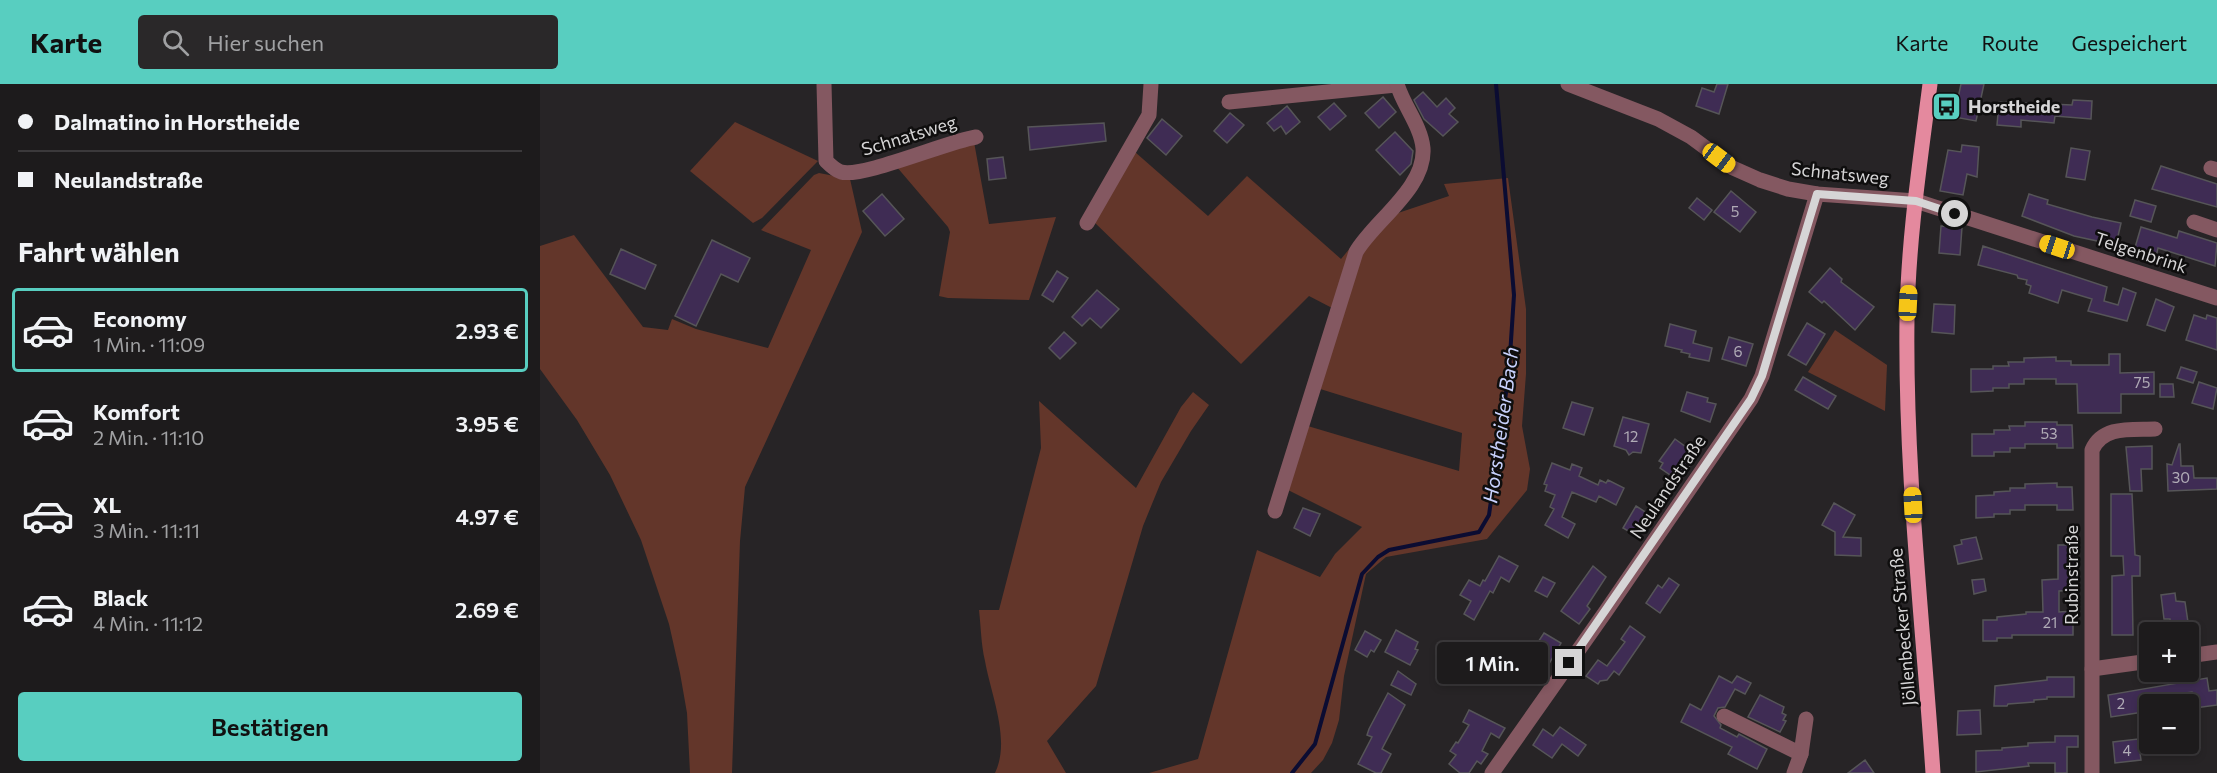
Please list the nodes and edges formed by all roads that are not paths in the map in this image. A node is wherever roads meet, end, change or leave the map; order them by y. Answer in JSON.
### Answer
{"nodes":[{"id":1,"x":824,"y":84,"type":"edge"},
{"id":2,"x":1151,"y":84,"type":"edge"},
{"id":3,"x":1396,"y":84,"type":"edge"},
{"id":4,"x":1568,"y":84,"type":"edge"},
{"id":5,"x":1930,"y":84,"type":"edge"},
{"id":6,"x":1229,"y":102,"type":"dead end"},
{"id":7,"x":976,"y":136,"type":"dead end"},
{"id":8,"x":1817,"y":194,"type":"junction"},
{"id":9,"x":1916,"y":201,"type":"junction"},
{"id":10,"x":2193,"y":222,"type":"dead end"},
{"id":11,"x":1087,"y":223,"type":"dead end"},
{"id":12,"x":2217,"y":230,"type":"edge"},
{"id":13,"x":2217,"y":298,"type":"edge"},
{"id":14,"x":2156,"y":429,"type":"dead end"},
{"id":15,"x":1275,"y":511,"type":"dead end"},
{"id":16,"x":2217,"y":652,"type":"edge"},
{"id":17,"x":2199,"y":654,"type":"edge"},
{"id":18,"x":2139,"y":663,"type":"edge"},
{"id":19,"x":2092,"y":669,"type":"junction"},
{"id":20,"x":1724,"y":716,"type":"dead end"},
{"id":21,"x":1806,"y":719,"type":"dead end"},
{"id":22,"x":1801,"y":754,"type":"junction"},
{"id":23,"x":1492,"y":773,"type":"edge"},
{"id":24,"x":1794,"y":773,"type":"edge"},
{"id":25,"x":1933,"y":773,"type":"edge"},
{"id":26,"x":2092,"y":773,"type":"edge"}],
"edges":[{"from":1,"to":7,"type":"street","name":"Schnatsweg"},
{"from":2,"to":11,"type":"street"},
{"from":3,"to":6,"type":"street"},
{"from":3,"to":15,"type":"street"},
{"from":4,"to":8,"type":"street","name":"Schnatsweg"},
{"from":5,"to":9,"type":"main road","name":"Jöllenbecker Straße"},
{"from":8,"to":9,"type":"street","name":"Schnatsweg"},
{"from":8,"to":23,"type":"street","name":"Neulandstraße"},
{"from":9,"to":13,"type":"street","name":"Telgenbrink"},
{"from":9,"to":25,"type":"main road","name":"Jöllenbecker Straße"},
{"from":10,"to":12,"type":"street"},
{"from":14,"to":19,"type":"street","name":"Rubinstraße"},
{"from":16,"to":17,"type":"street"},
{"from":18,"to":19,"type":"street"},
{"from":19,"to":26,"type":"street","name":"Rubinstraße"},
{"from":20,"to":22,"type":"street"},
{"from":21,"to":22,"type":"street"},
{"from":22,"to":24,"type":"street"}]}
